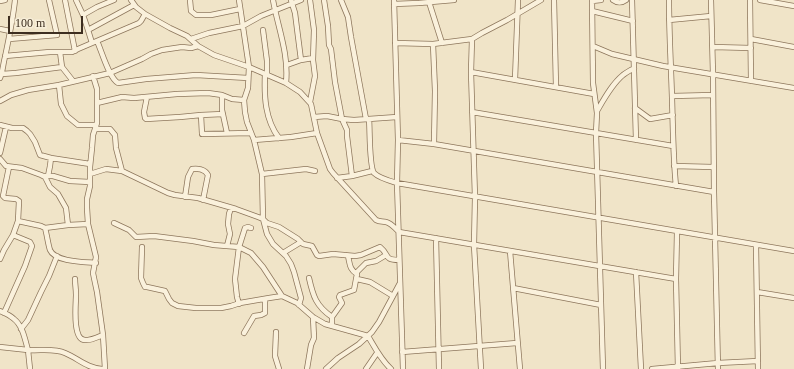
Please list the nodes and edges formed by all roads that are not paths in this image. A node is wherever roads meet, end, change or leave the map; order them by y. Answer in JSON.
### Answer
{"nodes":[{"id":1,"x":5,"y":0,"type":"edge"},
{"id":2,"x":15,"y":0,"type":"edge"},
{"id":3,"x":51,"y":0,"type":"edge"},
{"id":4,"x":65,"y":0,"type":"edge"},
{"id":5,"x":76,"y":0,"type":"edge"},
{"id":6,"x":114,"y":0,"type":"edge"},
{"id":7,"x":131,"y":0,"type":"edge"},
{"id":8,"x":190,"y":0,"type":"edge"},
{"id":9,"x":239,"y":0,"type":"edge"},
{"id":10,"x":273,"y":0,"type":"edge"},
{"id":11,"x":301,"y":0,"type":"edge"},
{"id":12,"x":310,"y":0,"type":"edge"},
{"id":13,"x":324,"y":0,"type":"edge"},
{"id":14,"x":341,"y":0,"type":"edge"},
{"id":15,"x":454,"y":0,"type":"edge"},
{"id":16,"x":518,"y":0,"type":"edge"},
{"id":17,"x":540,"y":0,"type":"edge"},
{"id":18,"x":554,"y":0,"type":"edge"},
{"id":19,"x":601,"y":0,"type":"edge"},
{"id":20,"x":613,"y":0,"type":"edge"},
{"id":21,"x":626,"y":0,"type":"edge"},
{"id":22,"x":632,"y":0,"type":"edge"},
{"id":23,"x":670,"y":0,"type":"edge"},
{"id":24,"x":711,"y":0,"type":"edge"},
{"id":25,"x":750,"y":0,"type":"edge"},
{"id":26,"x":760,"y":0,"type":"edge"},
{"id":27,"x":0,"y":1,"type":"edge"},
{"id":28,"x":592,"y":1,"type":"edge"},
{"id":29,"x":292,"y":2,"type":"edge"},
{"id":30,"x":394,"y":2,"type":"edge"},
{"id":31,"x":429,"y":2,"type":"junction"},
{"id":32,"x":134,"y":5,"type":"junction"},
{"id":33,"x":794,"y":6,"type":"edge"},
{"id":34,"x":240,"y":9,"type":"junction"},
{"id":35,"x":275,"y":10,"type":"junction"},
{"id":36,"x":592,"y":11,"type":"junction"},
{"id":37,"x":145,"y":14,"type":"junction"},
{"id":38,"x":518,"y":14,"type":"junction"},
{"id":39,"x":84,"y":15,"type":"junction"},
{"id":40,"x":712,"y":16,"type":"junction"},
{"id":41,"x":669,"y":20,"type":"junction"},
{"id":42,"x":633,"y":21,"type":"junction"},
{"id":43,"x":243,"y":26,"type":"junction"},
{"id":44,"x":0,"y":29,"type":"edge"},
{"id":45,"x":88,"y":30,"type":"junction"},
{"id":46,"x":263,"y":30,"type":"dead end"},
{"id":47,"x":10,"y":31,"type":"junction"},
{"id":48,"x":191,"y":39,"type":"junction"},
{"id":49,"x":472,"y":39,"type":"junction"},
{"id":50,"x":751,"y":39,"type":"junction"},
{"id":51,"x":9,"y":40,"type":"junction"},
{"id":52,"x":95,"y":42,"type":"junction"},
{"id":53,"x":395,"y":43,"type":"junction"},
{"id":54,"x":442,"y":43,"type":"junction"},
{"id":55,"x":432,"y":44,"type":"junction"},
{"id":56,"x":198,"y":46,"type":"junction"},
{"id":57,"x":593,"y":46,"type":"junction"},
{"id":58,"x":713,"y":47,"type":"junction"},
{"id":59,"x":794,"y":47,"type":"edge"},
{"id":60,"x":751,"y":48,"type":"junction"},
{"id":61,"x":75,"y":51,"type":"junction"},
{"id":62,"x":60,"y":52,"type":"junction"},
{"id":63,"x":0,"y":53,"type":"edge"},
{"id":64,"x":5,"y":55,"type":"junction"},
{"id":65,"x":313,"y":58,"type":"junction"},
{"id":66,"x":301,"y":60,"type":"junction"},
{"id":67,"x":634,"y":60,"type":"junction"},
{"id":68,"x":286,"y":65,"type":"junction"},
{"id":69,"x":62,"y":67,"type":"junction"},
{"id":70,"x":249,"y":67,"type":"junction"},
{"id":71,"x":671,"y":67,"type":"junction"},
{"id":72,"x":634,"y":68,"type":"junction"},
{"id":73,"x":471,"y":72,"type":"junction"},
{"id":74,"x":110,"y":73,"type":"junction"},
{"id":75,"x":713,"y":74,"type":"junction"},
{"id":76,"x":266,"y":75,"type":"junction"},
{"id":77,"x":1,"y":76,"type":"edge"},
{"id":78,"x":93,"y":76,"type":"junction"},
{"id":79,"x":248,"y":78,"type":"junction"},
{"id":80,"x":516,"y":80,"type":"junction"},
{"id":81,"x":73,"y":81,"type":"junction"},
{"id":82,"x":751,"y":81,"type":"junction"},
{"id":83,"x":286,"y":83,"type":"junction"},
{"id":84,"x":59,"y":85,"type":"junction"},
{"id":85,"x":556,"y":87,"type":"junction"},
{"id":86,"x":794,"y":88,"type":"edge"},
{"id":87,"x":594,"y":94,"type":"junction"},
{"id":88,"x":713,"y":95,"type":"junction"},
{"id":89,"x":222,"y":96,"type":"junction"},
{"id":90,"x":672,"y":96,"type":"junction"},
{"id":91,"x":147,"y":97,"type":"junction"},
{"id":92,"x":244,"y":100,"type":"junction"},
{"id":93,"x":0,"y":101,"type":"edge"},
{"id":94,"x":310,"y":102,"type":"junction"},
{"id":95,"x":97,"y":103,"type":"junction"},
{"id":96,"x":635,"y":108,"type":"junction"},
{"id":97,"x":472,"y":112,"type":"junction"},
{"id":98,"x":597,"y":112,"type":"junction"},
{"id":99,"x":223,"y":114,"type":"junction"},
{"id":100,"x":201,"y":115,"type":"junction"},
{"id":101,"x":673,"y":115,"type":"junction"},
{"id":102,"x":314,"y":117,"type":"junction"},
{"id":103,"x":397,"y":117,"type":"junction"},
{"id":104,"x":342,"y":119,"type":"junction"},
{"id":105,"x":367,"y":119,"type":"junction"},
{"id":106,"x":0,"y":125,"type":"edge"},
{"id":107,"x":6,"y":126,"type":"junction"},
{"id":108,"x":96,"y":127,"type":"junction"},
{"id":109,"x":227,"y":133,"type":"junction"},
{"id":110,"x":251,"y":133,"type":"junction"},
{"id":111,"x":317,"y":133,"type":"junction"},
{"id":112,"x":596,"y":133,"type":"junction"},
{"id":113,"x":279,"y":138,"type":"junction"},
{"id":114,"x":254,"y":140,"type":"junction"},
{"id":115,"x":398,"y":140,"type":"junction"},
{"id":116,"x":636,"y":140,"type":"junction"},
{"id":117,"x":434,"y":144,"type":"junction"},
{"id":118,"x":673,"y":146,"type":"junction"},
{"id":119,"x":473,"y":151,"type":"junction"},
{"id":120,"x":0,"y":153,"type":"edge"},
{"id":121,"x":51,"y":158,"type":"junction"},
{"id":122,"x":0,"y":159,"type":"edge"},
{"id":123,"x":90,"y":164,"type":"junction"},
{"id":124,"x":674,"y":166,"type":"junction"},
{"id":125,"x":9,"y":167,"type":"junction"},
{"id":126,"x":713,"y":167,"type":"junction"},
{"id":127,"x":122,"y":171,"type":"junction"},
{"id":128,"x":315,"y":171,"type":"dead end"},
{"id":129,"x":372,"y":171,"type":"junction"},
{"id":130,"x":597,"y":172,"type":"junction"},
{"id":131,"x":90,"y":174,"type":"junction"},
{"id":132,"x":262,"y":174,"type":"junction"},
{"id":133,"x":46,"y":176,"type":"junction"},
{"id":134,"x":352,"y":176,"type":"junction"},
{"id":135,"x":337,"y":178,"type":"junction"},
{"id":136,"x":90,"y":182,"type":"junction"},
{"id":137,"x":397,"y":183,"type":"junction"},
{"id":138,"x":676,"y":186,"type":"junction"},
{"id":139,"x":714,"y":192,"type":"junction"},
{"id":140,"x":185,"y":197,"type":"junction"},
{"id":141,"x":475,"y":197,"type":"junction"},
{"id":142,"x":203,"y":200,"type":"junction"},
{"id":143,"x":231,"y":208,"type":"junction"},
{"id":144,"x":598,"y":217,"type":"junction"},
{"id":145,"x":263,"y":219,"type":"junction"},
{"id":146,"x":18,"y":221,"type":"junction"},
{"id":147,"x":114,"y":223,"type":"dead end"},
{"id":148,"x":88,"y":224,"type":"junction"},
{"id":149,"x":68,"y":225,"type":"junction"},
{"id":150,"x":45,"y":228,"type":"junction"},
{"id":151,"x":251,"y":228,"type":"dead end"},
{"id":152,"x":399,"y":232,"type":"junction"},
{"id":153,"x":677,"y":232,"type":"junction"},
{"id":154,"x":12,"y":235,"type":"junction"},
{"id":155,"x":436,"y":238,"type":"junction"},
{"id":156,"x":715,"y":238,"type":"junction"},
{"id":157,"x":301,"y":242,"type":"junction"},
{"id":158,"x":474,"y":245,"type":"junction"},
{"id":159,"x":756,"y":245,"type":"junction"},
{"id":160,"x":228,"y":246,"type":"junction"},
{"id":161,"x":142,"y":247,"type":"dead end"},
{"id":162,"x":239,"y":248,"type":"junction"},
{"id":163,"x":510,"y":251,"type":"junction"},
{"id":164,"x":794,"y":251,"type":"edge"},
{"id":165,"x":282,"y":253,"type":"junction"},
{"id":166,"x":386,"y":255,"type":"junction"},
{"id":167,"x":57,"y":256,"type":"junction"},
{"id":168,"x":348,"y":256,"type":"junction"},
{"id":169,"x":0,"y":259,"type":"edge"},
{"id":170,"x":400,"y":260,"type":"junction"},
{"id":171,"x":96,"y":263,"type":"junction"},
{"id":172,"x":600,"y":266,"type":"junction"},
{"id":173,"x":636,"y":272,"type":"junction"},
{"id":174,"x":356,"y":273,"type":"junction"},
{"id":175,"x":309,"y":278,"type":"dead end"},
{"id":176,"x":75,"y":279,"type":"dead end"},
{"id":177,"x":356,"y":279,"type":"junction"},
{"id":178,"x":676,"y":279,"type":"junction"},
{"id":179,"x":401,"y":282,"type":"junction"},
{"id":180,"x":513,"y":288,"type":"junction"},
{"id":181,"x":757,"y":292,"type":"junction"},
{"id":182,"x":282,"y":296,"type":"junction"},
{"id":183,"x":393,"y":296,"type":"junction"},
{"id":184,"x":794,"y":298,"type":"edge"},
{"id":185,"x":265,"y":299,"type":"junction"},
{"id":186,"x":239,"y":304,"type":"junction"},
{"id":187,"x":299,"y":305,"type":"junction"},
{"id":188,"x":601,"y":305,"type":"junction"},
{"id":189,"x":2,"y":312,"type":"edge"},
{"id":190,"x":313,"y":317,"type":"junction"},
{"id":191,"x":332,"y":317,"type":"junction"},
{"id":192,"x":332,"y":326,"type":"junction"},
{"id":193,"x":21,"y":329,"type":"junction"},
{"id":194,"x":276,"y":332,"type":"dead end"},
{"id":195,"x":244,"y":333,"type":"dead end"},
{"id":196,"x":103,"y":335,"type":"junction"},
{"id":197,"x":368,"y":336,"type":"junction"},
{"id":198,"x":517,"y":343,"type":"junction"},
{"id":199,"x":479,"y":345,"type":"junction"},
{"id":200,"x":0,"y":347,"type":"edge"},
{"id":201,"x":439,"y":349,"type":"junction"},
{"id":202,"x":28,"y":350,"type":"junction"},
{"id":203,"x":402,"y":352,"type":"junction"},
{"id":204,"x":377,"y":353,"type":"junction"},
{"id":205,"x":758,"y":361,"type":"junction"},
{"id":206,"x":718,"y":363,"type":"junction"},
{"id":207,"x":678,"y":368,"type":"edge"},
{"id":208,"x":30,"y":369,"type":"edge"},
{"id":209,"x":103,"y":369,"type":"edge"},
{"id":210,"x":279,"y":369,"type":"edge"},
{"id":211,"x":306,"y":369,"type":"edge"},
{"id":212,"x":326,"y":369,"type":"edge"},
{"id":213,"x":366,"y":369,"type":"edge"},
{"id":214,"x":391,"y":369,"type":"edge"},
{"id":215,"x":403,"y":369,"type":"edge"},
{"id":216,"x":439,"y":369,"type":"edge"},
{"id":217,"x":481,"y":369,"type":"edge"},
{"id":218,"x":520,"y":369,"type":"edge"},
{"id":219,"x":603,"y":369,"type":"edge"},
{"id":220,"x":642,"y":369,"type":"edge"},
{"id":221,"x":652,"y":369,"type":"edge"},
{"id":222,"x":718,"y":369,"type":"edge"},
{"id":223,"x":758,"y":369,"type":"edge"}],
"edges":[{"from":1,"to":27,"type":"street"},
{"from":2,"to":47,"type":"street"},
{"from":3,"to":51,"type":"street"},
{"from":4,"to":61,"type":"street"},
{"from":5,"to":39,"type":"street"},
{"from":6,"to":39,"type":"street"},
{"from":7,"to":32,"type":"street"},
{"from":8,"to":34,"type":"street"},
{"from":9,"to":34,"type":"street"},
{"from":10,"to":35,"type":"street"},
{"from":11,"to":29,"type":"street"},
{"from":12,"to":65,"type":"street"},
{"from":13,"to":104,"type":"street"},
{"from":14,"to":105,"type":"street"},
{"from":15,"to":31,"type":"street"},
{"from":16,"to":38,"type":"street"},
{"from":17,"to":38,"type":"street"},
{"from":18,"to":85,"type":"street"},
{"from":19,"to":28,"type":"street"},
{"from":20,"to":21,"type":"street"},
{"from":22,"to":42,"type":"street"},
{"from":23,"to":41,"type":"street"},
{"from":24,"to":40,"type":"street"},
{"from":25,"to":50,"type":"street"},
{"from":26,"to":33,"type":"street"},
{"from":28,"to":36,"type":"street"},
{"from":29,"to":35,"type":"street"},
{"from":29,"to":66,"type":"street"},
{"from":30,"to":31,"type":"street"},
{"from":30,"to":53,"type":"street"},
{"from":31,"to":54,"type":"street"},
{"from":32,"to":37,"type":"street"},
{"from":32,"to":45,"type":"street"},
{"from":34,"to":43,"type":"street"},
{"from":35,"to":43,"type":"street"},
{"from":35,"to":68,"type":"street"},
{"from":36,"to":42,"type":"street"},
{"from":36,"to":57,"type":"street"},
{"from":37,"to":48,"type":"street"},
{"from":37,"to":52,"type":"street"},
{"from":38,"to":49,"type":"street"},
{"from":38,"to":80,"type":"street"},
{"from":39,"to":45,"type":"street"},
{"from":40,"to":41,"type":"street"},
{"from":40,"to":58,"type":"street"},
{"from":41,"to":71,"type":"street"},
{"from":42,"to":67,"type":"street"},
{"from":43,"to":48,"type":"street"},
{"from":43,"to":70,"type":"street"},
{"from":44,"to":47,"type":"street"},
{"from":45,"to":52,"type":"street"},
{"from":46,"to":76,"type":"street"},
{"from":47,"to":51,"type":"street"},
{"from":48,"to":56,"type":"street"},
{"from":49,"to":54,"type":"street"},
{"from":49,"to":73,"type":"street"},
{"from":50,"to":59,"type":"street"},
{"from":50,"to":60,"type":"street"},
{"from":51,"to":64,"type":"street"},
{"from":52,"to":61,"type":"street"},
{"from":52,"to":74,"type":"street"},
{"from":53,"to":55,"type":"street"},
{"from":53,"to":103,"type":"street"},
{"from":54,"to":55,"type":"street"},
{"from":55,"to":117,"type":"street"},
{"from":56,"to":70,"type":"street"},
{"from":56,"to":74,"type":"street"},
{"from":57,"to":67,"type":"street"},
{"from":57,"to":87,"type":"street"},
{"from":58,"to":60,"type":"street"},
{"from":58,"to":75,"type":"street"},
{"from":60,"to":82,"type":"street"},
{"from":61,"to":62,"type":"street"},
{"from":62,"to":64,"type":"street"},
{"from":62,"to":69,"type":"street"},
{"from":63,"to":64,"type":"street"},
{"from":64,"to":77,"type":"street"},
{"from":65,"to":66,"type":"street"},
{"from":65,"to":94,"type":"street"},
{"from":66,"to":68,"type":"street"},
{"from":67,"to":71,"type":"street"},
{"from":67,"to":72,"type":"street"},
{"from":68,"to":83,"type":"street"},
{"from":69,"to":77,"type":"street"},
{"from":69,"to":81,"type":"street"},
{"from":70,"to":76,"type":"street"},
{"from":70,"to":79,"type":"street"},
{"from":71,"to":75,"type":"street"},
{"from":71,"to":90,"type":"street"},
{"from":72,"to":96,"type":"street"},
{"from":72,"to":98,"type":"street"},
{"from":73,"to":80,"type":"street"},
{"from":73,"to":97,"type":"street"},
{"from":74,"to":78,"type":"street"},
{"from":74,"to":79,"type":"street"},
{"from":75,"to":82,"type":"street"},
{"from":75,"to":88,"type":"street"},
{"from":76,"to":83,"type":"street"},
{"from":76,"to":113,"type":"street"},
{"from":78,"to":81,"type":"street"},
{"from":78,"to":95,"type":"street"},
{"from":79,"to":92,"type":"street"},
{"from":80,"to":85,"type":"street"},
{"from":81,"to":84,"type":"street"},
{"from":82,"to":86,"type":"street"},
{"from":83,"to":94,"type":"street"},
{"from":84,"to":93,"type":"street"},
{"from":84,"to":108,"type":"street"},
{"from":85,"to":87,"type":"street"},
{"from":87,"to":98,"type":"street"},
{"from":88,"to":90,"type":"street"},
{"from":88,"to":126,"type":"street"},
{"from":89,"to":91,"type":"street"},
{"from":89,"to":92,"type":"street"},
{"from":89,"to":99,"type":"street"},
{"from":90,"to":101,"type":"street"},
{"from":91,"to":95,"type":"street"},
{"from":91,"to":100,"type":"street"},
{"from":92,"to":110,"type":"street"},
{"from":94,"to":102,"type":"street"},
{"from":95,"to":108,"type":"street"},
{"from":96,"to":101,"type":"street"},
{"from":96,"to":116,"type":"street"},
{"from":97,"to":112,"type":"street"},
{"from":97,"to":119,"type":"street"},
{"from":98,"to":112,"type":"street"},
{"from":99,"to":100,"type":"street"},
{"from":99,"to":109,"type":"street"},
{"from":100,"to":109,"type":"street"},
{"from":101,"to":118,"type":"street"},
{"from":102,"to":104,"type":"street"},
{"from":102,"to":111,"type":"street"},
{"from":103,"to":105,"type":"street"},
{"from":103,"to":115,"type":"street"},
{"from":104,"to":105,"type":"street"},
{"from":104,"to":134,"type":"street"},
{"from":105,"to":129,"type":"street"},
{"from":106,"to":107,"type":"street"},
{"from":107,"to":120,"type":"street"},
{"from":107,"to":121,"type":"street"},
{"from":108,"to":123,"type":"street"},
{"from":108,"to":127,"type":"street"},
{"from":109,"to":110,"type":"street"},
{"from":110,"to":114,"type":"street"},
{"from":111,"to":113,"type":"street"},
{"from":111,"to":135,"type":"street"},
{"from":112,"to":116,"type":"street"},
{"from":112,"to":130,"type":"street"},
{"from":113,"to":114,"type":"street"},
{"from":114,"to":132,"type":"street"},
{"from":115,"to":117,"type":"street"},
{"from":115,"to":137,"type":"street"},
{"from":116,"to":118,"type":"street"},
{"from":117,"to":119,"type":"street"},
{"from":118,"to":124,"type":"street"},
{"from":119,"to":130,"type":"street"},
{"from":119,"to":141,"type":"street"},
{"from":121,"to":123,"type":"street"},
{"from":121,"to":133,"type":"street"},
{"from":122,"to":125,"type":"street"},
{"from":123,"to":131,"type":"street"},
{"from":124,"to":126,"type":"street"},
{"from":124,"to":138,"type":"street"},
{"from":125,"to":133,"type":"street"},
{"from":125,"to":146,"type":"street"},
{"from":126,"to":139,"type":"street"},
{"from":127,"to":131,"type":"street"},
{"from":127,"to":140,"type":"street"},
{"from":128,"to":132,"type":"street"},
{"from":129,"to":134,"type":"street"},
{"from":129,"to":137,"type":"street"},
{"from":130,"to":138,"type":"street"},
{"from":130,"to":144,"type":"street"},
{"from":131,"to":136,"type":"street"},
{"from":132,"to":145,"type":"street"},
{"from":133,"to":136,"type":"street"},
{"from":133,"to":149,"type":"street"},
{"from":134,"to":135,"type":"street"},
{"from":135,"to":152,"type":"street"},
{"from":136,"to":148,"type":"street"},
{"from":137,"to":141,"type":"street"},
{"from":137,"to":152,"type":"street"},
{"from":138,"to":139,"type":"street"},
{"from":139,"to":156,"type":"street"},
{"from":140,"to":142,"type":"street"},
{"from":140,"to":142,"type":"street"},
{"from":141,"to":144,"type":"street"},
{"from":141,"to":158,"type":"street"},
{"from":142,"to":143,"type":"street"},
{"from":143,"to":145,"type":"street"},
{"from":143,"to":160,"type":"street"},
{"from":144,"to":153,"type":"street"},
{"from":144,"to":172,"type":"street"},
{"from":145,"to":157,"type":"street"},
{"from":145,"to":165,"type":"street"},
{"from":146,"to":150,"type":"street"},
{"from":146,"to":154,"type":"street"},
{"from":147,"to":160,"type":"street"},
{"from":148,"to":149,"type":"street"},
{"from":148,"to":171,"type":"street"},
{"from":149,"to":150,"type":"street"},
{"from":150,"to":167,"type":"street"},
{"from":151,"to":162,"type":"street"},
{"from":152,"to":155,"type":"street"},
{"from":152,"to":170,"type":"street"},
{"from":153,"to":156,"type":"street"},
{"from":153,"to":178,"type":"street"},
{"from":154,"to":169,"type":"street"},
{"from":154,"to":189,"type":"street"},
{"from":155,"to":158,"type":"street"},
{"from":155,"to":201,"type":"street"},
{"from":156,"to":159,"type":"street"},
{"from":156,"to":206,"type":"street"},
{"from":157,"to":165,"type":"street"},
{"from":157,"to":168,"type":"street"},
{"from":158,"to":163,"type":"street"},
{"from":158,"to":199,"type":"street"},
{"from":159,"to":164,"type":"street"},
{"from":159,"to":181,"type":"street"},
{"from":160,"to":162,"type":"street"},
{"from":161,"to":186,"type":"street"},
{"from":162,"to":182,"type":"street"},
{"from":162,"to":186,"type":"street"},
{"from":163,"to":172,"type":"street"},
{"from":163,"to":180,"type":"street"},
{"from":165,"to":187,"type":"street"},
{"from":166,"to":168,"type":"street"},
{"from":166,"to":170,"type":"street"},
{"from":166,"to":174,"type":"street"},
{"from":167,"to":171,"type":"street"},
{"from":167,"to":193,"type":"street"},
{"from":168,"to":174,"type":"street"},
{"from":170,"to":179,"type":"street"},
{"from":171,"to":196,"type":"street"},
{"from":172,"to":173,"type":"street"},
{"from":172,"to":188,"type":"street"},
{"from":173,"to":178,"type":"street"},
{"from":173,"to":220,"type":"street"},
{"from":174,"to":177,"type":"street"},
{"from":175,"to":191,"type":"street"},
{"from":176,"to":196,"type":"street"},
{"from":177,"to":183,"type":"street"},
{"from":177,"to":191,"type":"street"},
{"from":178,"to":207,"type":"street"},
{"from":179,"to":183,"type":"street"},
{"from":179,"to":203,"type":"street"},
{"from":180,"to":188,"type":"street"},
{"from":180,"to":198,"type":"street"},
{"from":181,"to":184,"type":"street"},
{"from":181,"to":205,"type":"street"},
{"from":182,"to":185,"type":"street"},
{"from":182,"to":187,"type":"street"},
{"from":183,"to":197,"type":"street"},
{"from":185,"to":186,"type":"street"},
{"from":185,"to":195,"type":"street"},
{"from":187,"to":190,"type":"street"},
{"from":188,"to":219,"type":"street"},
{"from":189,"to":193,"type":"street"},
{"from":190,"to":192,"type":"street"},
{"from":190,"to":211,"type":"street"},
{"from":191,"to":192,"type":"street"},
{"from":192,"to":197,"type":"street"},
{"from":193,"to":202,"type":"street"},
{"from":194,"to":210,"type":"street"},
{"from":196,"to":209,"type":"street"},
{"from":197,"to":204,"type":"street"},
{"from":197,"to":212,"type":"street"},
{"from":198,"to":199,"type":"street"},
{"from":198,"to":218,"type":"street"},
{"from":199,"to":201,"type":"street"},
{"from":199,"to":217,"type":"street"},
{"from":200,"to":202,"type":"street"},
{"from":201,"to":203,"type":"street"},
{"from":201,"to":216,"type":"street"},
{"from":202,"to":208,"type":"street"},
{"from":202,"to":209,"type":"street"},
{"from":203,"to":215,"type":"street"},
{"from":204,"to":213,"type":"street"},
{"from":204,"to":214,"type":"street"},
{"from":205,"to":206,"type":"street"},
{"from":205,"to":223,"type":"street"},
{"from":206,"to":207,"type":"street"},
{"from":206,"to":222,"type":"street"},
{"from":207,"to":221,"type":"street"}]}
